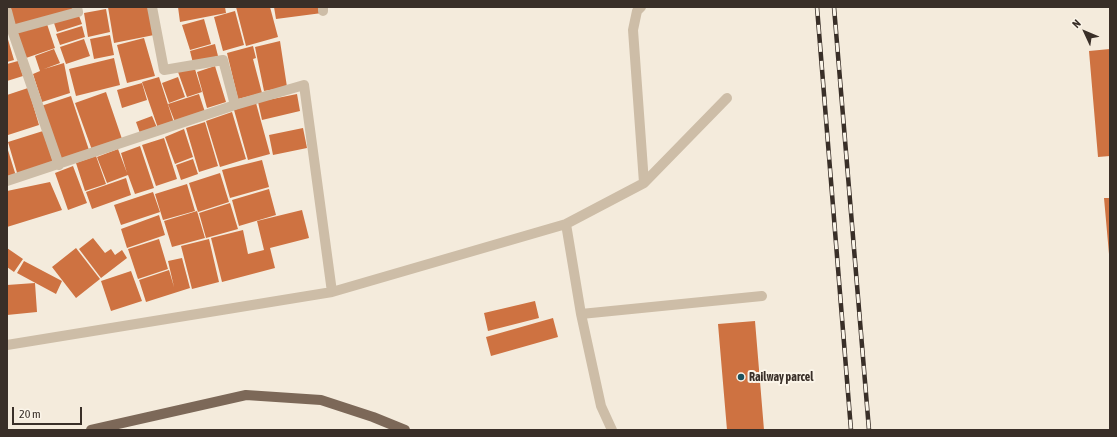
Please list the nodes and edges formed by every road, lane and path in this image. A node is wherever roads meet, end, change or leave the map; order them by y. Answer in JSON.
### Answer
{"nodes":[{"id":1,"x":77,"y":7,"type":"edge"},
{"id":2,"x":152,"y":7,"type":"edge"},
{"id":3,"x":641,"y":7,"type":"edge"},
{"id":4,"x":7,"y":11,"type":"edge"},
{"id":5,"x":12,"y":30,"type":"junction"},
{"id":6,"x":727,"y":98,"type":"dead end"},
{"id":7,"x":235,"y":105,"type":"junction"},
{"id":8,"x":58,"y":165,"type":"junction"},
{"id":9,"x":7,"y":181,"type":"edge"},
{"id":10,"x":644,"y":183,"type":"junction"},
{"id":11,"x":566,"y":224,"type":"junction"},
{"id":12,"x":332,"y":292,"type":"junction"},
{"id":13,"x":762,"y":296,"type":"dead end"},
{"id":14,"x":581,"y":314,"type":"junction"},
{"id":15,"x":7,"y":345,"type":"edge"},
{"id":16,"x":91,"y":430,"type":"edge"},
{"id":17,"x":405,"y":430,"type":"edge"},
{"id":18,"x":612,"y":430,"type":"edge"}],
"edges":[{"from":1,"to":5,"type":"street"},
{"from":2,"to":7,"type":"street"},
{"from":3,"to":10,"type":"street"},
{"from":4,"to":5,"type":"street"},
{"from":5,"to":8,"type":"street"},
{"from":6,"to":10,"type":"street"},
{"from":7,"to":8,"type":"street"},
{"from":7,"to":12,"type":"street"},
{"from":8,"to":9,"type":"street"},
{"from":10,"to":11,"type":"street"},
{"from":11,"to":12,"type":"street"},
{"from":11,"to":14,"type":"street"},
{"from":12,"to":15,"type":"street"},
{"from":13,"to":14,"type":"street"},
{"from":14,"to":18,"type":"street"},
{"from":16,"to":17,"type":"main road"}]}
